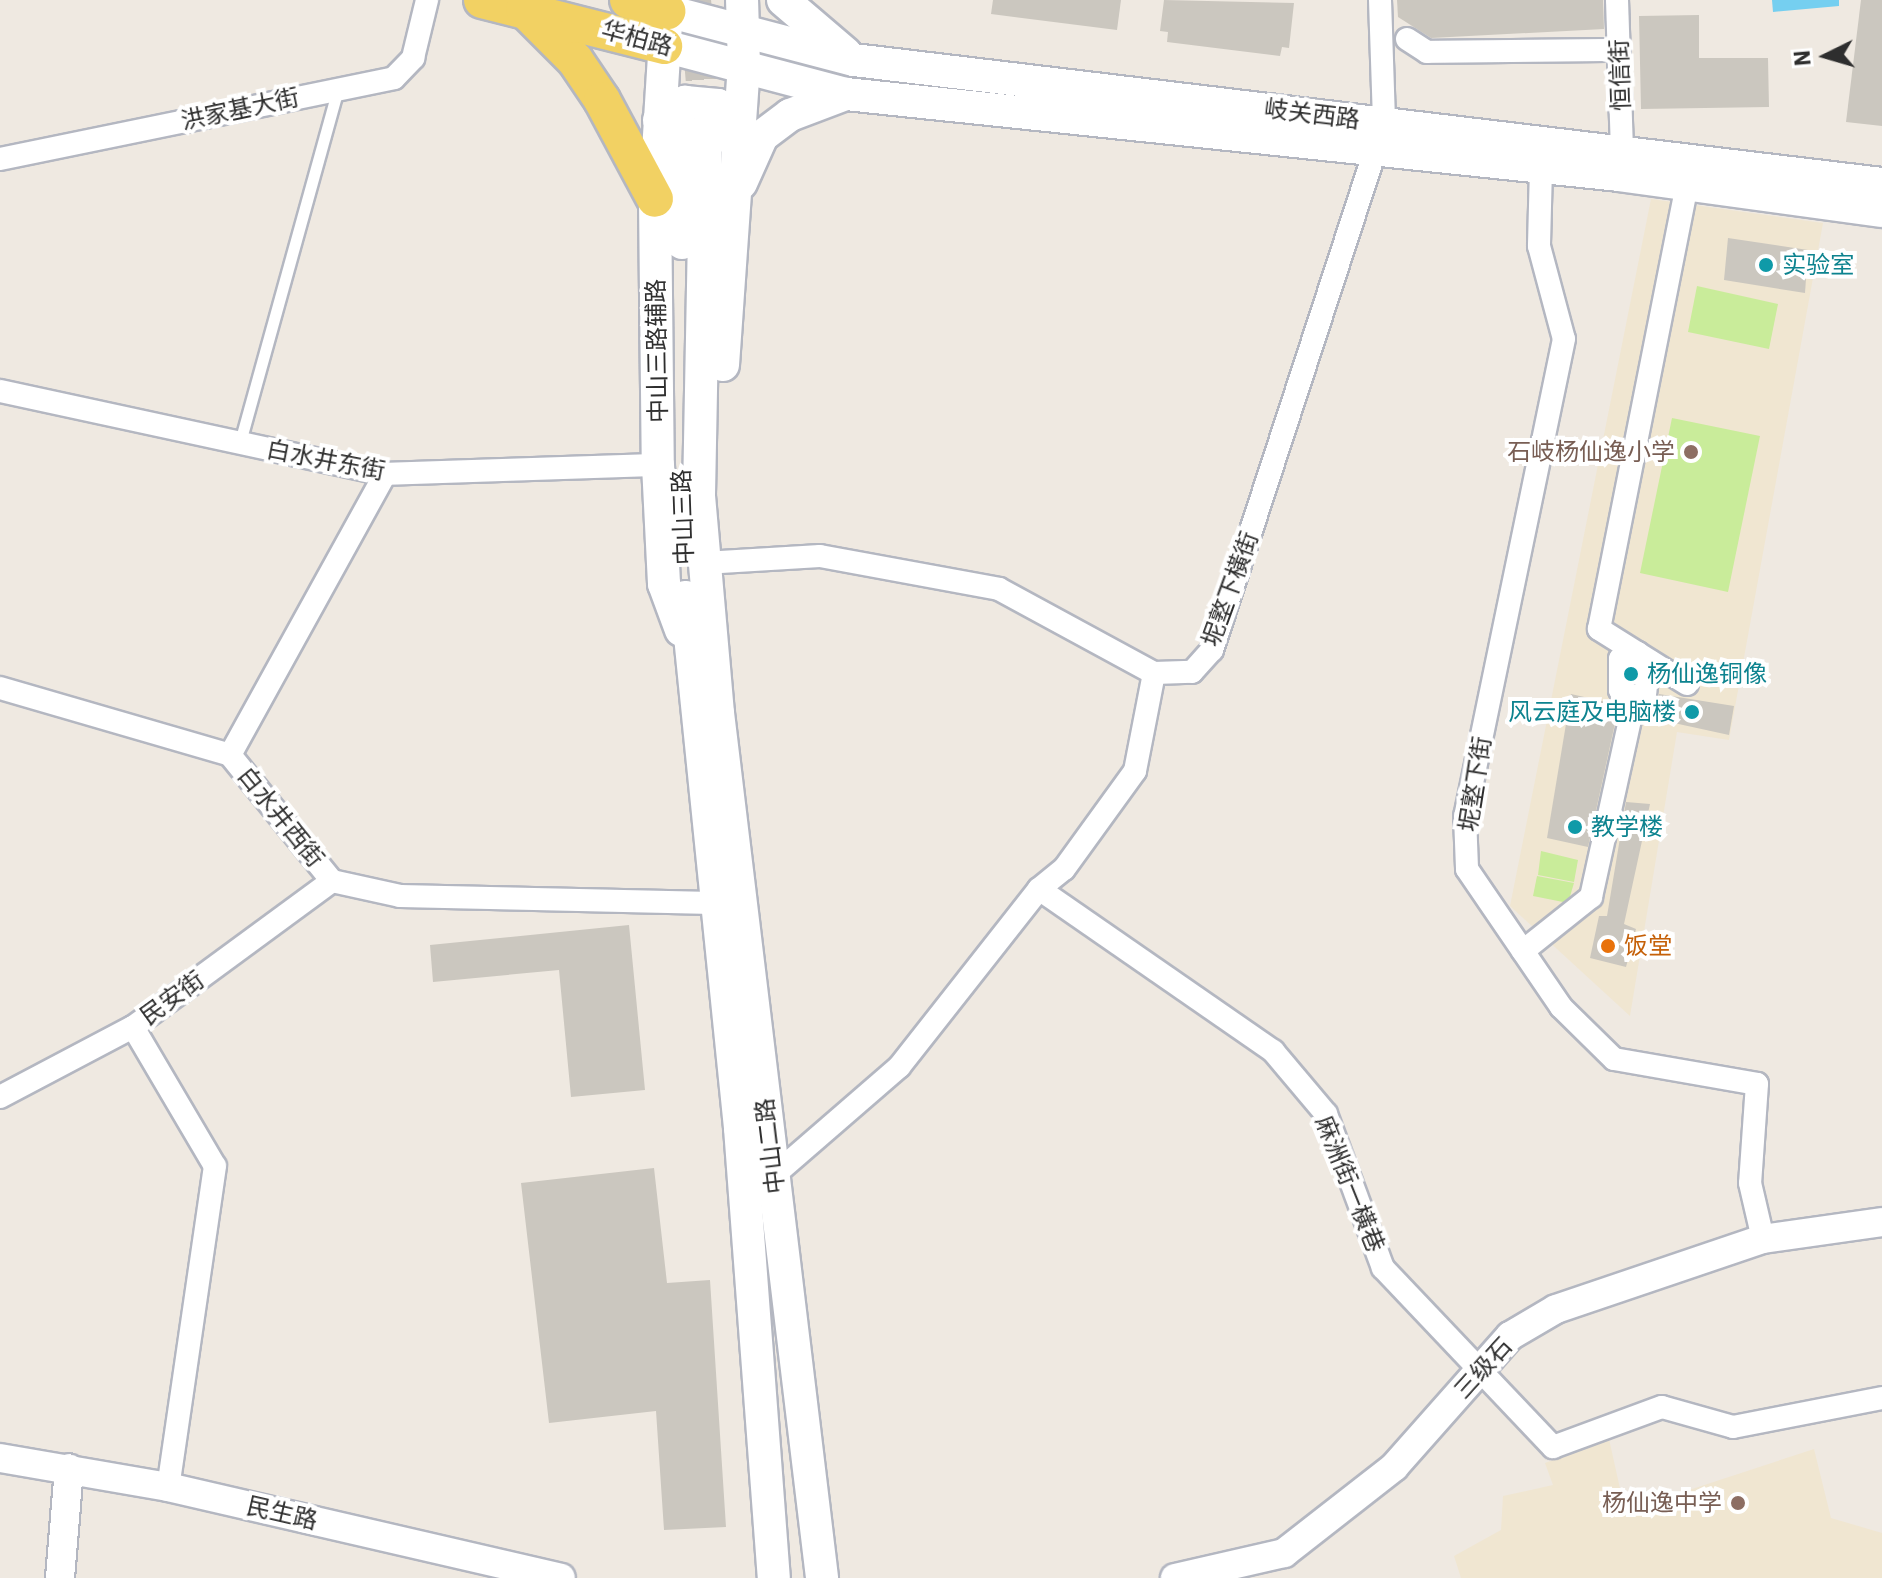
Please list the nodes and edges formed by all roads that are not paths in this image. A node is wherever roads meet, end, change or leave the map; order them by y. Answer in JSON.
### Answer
{"nodes":[{"id":1,"x":427,"y":0,"type":"edge"},
{"id":2,"x":482,"y":0,"type":"edge"},
{"id":3,"x":628,"y":0,"type":"edge"},
{"id":4,"x":742,"y":0,"type":"edge"},
{"id":5,"x":783,"y":0,"type":"edge"},
{"id":6,"x":1380,"y":0,"type":"edge"},
{"id":7,"x":1617,"y":0,"type":"edge"},
{"id":8,"x":524,"y":9,"type":"junction"},
{"id":9,"x":666,"y":19,"type":"edge"},
{"id":10,"x":743,"y":34,"type":"junction"},
{"id":11,"x":1407,"y":39,"type":"dead end"},
{"id":12,"x":1619,"y":50,"type":"junction"},
{"id":13,"x":854,"y":60,"type":"junction"},
{"id":14,"x":744,"y":66,"type":"junction"},
{"id":15,"x":338,"y":89,"type":"junction"},
{"id":16,"x":846,"y":94,"type":"junction"},
{"id":17,"x":682,"y":126,"type":"junction"},
{"id":18,"x":1379,"y":137,"type":"junction"},
{"id":19,"x":736,"y":146,"type":"junction"},
{"id":20,"x":1622,"y":150,"type":"junction"},
{"id":21,"x":0,"y":159,"type":"edge"},
{"id":22,"x":1541,"y":168,"type":"junction"},
{"id":23,"x":1882,"y":184,"type":"edge"},
{"id":24,"x":1687,"y":186,"type":"junction"},
{"id":25,"x":655,"y":199,"type":"junction"},
{"id":26,"x":731,"y":204,"type":"junction"},
{"id":27,"x":1882,"y":211,"type":"edge"},
{"id":28,"x":0,"y":391,"type":"edge"},
{"id":29,"x":240,"y":442,"type":"junction"},
{"id":30,"x":658,"y":465,"type":"junction"},
{"id":31,"x":385,"y":474,"type":"junction"},
{"id":32,"x":699,"y":496,"type":"junction"},
{"id":33,"x":704,"y":563,"type":"junction"},
{"id":34,"x":689,"y":652,"type":"junction"},
{"id":35,"x":1644,"y":657,"type":"junction"},
{"id":36,"x":1154,"y":673,"type":"junction"},
{"id":37,"x":1687,"y":684,"type":"dead end"},
{"id":38,"x":0,"y":688,"type":"edge"},
{"id":39,"x":1635,"y":697,"type":"junction"},
{"id":40,"x":706,"y":713,"type":"junction"},
{"id":41,"x":230,"y":755,"type":"junction"},
{"id":42,"x":332,"y":881,"type":"junction"},
{"id":43,"x":1039,"y":889,"type":"junction"},
{"id":44,"x":713,"y":903,"type":"junction"},
{"id":45,"x":1523,"y":951,"type":"junction"},
{"id":46,"x":133,"y":1027,"type":"junction"},
{"id":47,"x":0,"y":1097,"type":"edge"},
{"id":48,"x":773,"y":1176,"type":"junction"},
{"id":49,"x":1882,"y":1222,"type":"edge"},
{"id":50,"x":1763,"y":1239,"type":"junction"},
{"id":51,"x":1480,"y":1370,"type":"junction"},
{"id":52,"x":1882,"y":1398,"type":"edge"},
{"id":53,"x":0,"y":1458,"type":"edge"},
{"id":54,"x":69,"y":1468,"type":"junction"},
{"id":55,"x":168,"y":1487,"type":"junction"},
{"id":56,"x":1190,"y":1577,"type":"edge"},
{"id":57,"x":60,"y":1578,"type":"edge"},
{"id":58,"x":561,"y":1578,"type":"edge"},
{"id":59,"x":774,"y":1578,"type":"edge"},
{"id":60,"x":822,"y":1578,"type":"edge"}],
"edges":[{"from":1,"to":15,"type":"street","name":"洪家基大街"},
{"from":2,"to":8,"type":"main road","name":"华柏路"},
{"from":3,"to":9,"type":"main road","name":"华柏路"},
{"from":4,"to":10,"type":"main road"},
{"from":5,"to":13,"type":"main road"},
{"from":6,"to":18,"type":"street","name":"坭墪下橫街"},
{"from":7,"to":12,"type":"street","name":"恒信街"},
{"from":8,"to":9,"type":"main road","name":"华柏路"},
{"from":8,"to":25,"type":"main road"},
{"from":9,"to":10,"type":"main road","name":"华柏路"},
{"from":9,"to":14,"type":"main road","name":"华柏路"},
{"from":9,"to":17,"type":"main road","name":"中山三路辅路"},
{"from":10,"to":13,"type":"main road","name":"岐关西路"},
{"from":10,"to":14,"type":"main road"},
{"from":11,"to":12,"type":"street"},
{"from":12,"to":20,"type":"street","name":"恒信街"},
{"from":13,"to":18,"type":"main road","name":"岐关西路"},
{"from":14,"to":16,"type":"main road","name":"岐关西路"},
{"from":14,"to":19,"type":"main road"},
{"from":15,"to":21,"type":"street","name":"洪家基大街"},
{"from":15,"to":29,"type":"lane"},
{"from":16,"to":18,"type":"main road","name":"岐关西路"},
{"from":16,"to":26,"type":"main road"},
{"from":17,"to":19,"type":"main road"},
{"from":17,"to":25,"type":"main road","name":"中山三路辅路"},
{"from":17,"to":32,"type":"main road","name":"中山三路"},
{"from":17,"to":34,"type":"main road","name":"中山三路"},
{"from":18,"to":20,"type":"main road","name":"岐关西路"},
{"from":18,"to":22,"type":"main road","name":"岐关西路"},
{"from":18,"to":36,"type":"street","name":"坭墪下橫街"},
{"from":19,"to":26,"type":"main road"},
{"from":20,"to":23,"type":"main road","name":"岐关西路"},
{"from":22,"to":24,"type":"main road","name":"岐关西路"},
{"from":22,"to":45,"type":"street","name":"坭墪下街"},
{"from":24,"to":27,"type":"main road","name":"岐关西路"},
{"from":24,"to":35,"type":"street"},
{"from":25,"to":30,"type":"main road","name":"中山三路辅路"},
{"from":26,"to":32,"type":"main road"},
{"from":28,"to":29,"type":"street","name":"白水井东街"},
{"from":29,"to":31,"type":"street","name":"白水井东街"},
{"from":30,"to":31,"type":"street","name":"白水井东街"},
{"from":30,"to":34,"type":"main road","name":"中山三路辅路"},
{"from":31,"to":41,"type":"street"},
{"from":32,"to":33,"type":"main road","name":"中山三路"},
{"from":33,"to":36,"type":"street"},
{"from":33,"to":40,"type":"main road","name":"中山三路"},
{"from":34,"to":40,"type":"main road","name":"中山三路"},
{"from":35,"to":37,"type":"street"},
{"from":35,"to":39,"type":"street"},
{"from":35,"to":39,"type":"street"},
{"from":36,"to":43,"type":"street"},
{"from":38,"to":41,"type":"street","name":"白水井西街"},
{"from":39,"to":45,"type":"street"},
{"from":40,"to":44,"type":"main road","name":"中山二路"},
{"from":40,"to":48,"type":"main road","name":"中山二路"},
{"from":41,"to":42,"type":"street","name":"白水井西街"},
{"from":42,"to":44,"type":"street","name":"白水井西街"},
{"from":42,"to":46,"type":"street","name":"民安街"},
{"from":43,"to":48,"type":"street"},
{"from":43,"to":51,"type":"street","name":"麻洲街一橫巷"},
{"from":44,"to":59,"type":"main road","name":"中山二路"},
{"from":45,"to":50,"type":"street","name":"坭墪下街"},
{"from":46,"to":47,"type":"street","name":"民安街"},
{"from":46,"to":55,"type":"street"},
{"from":48,"to":60,"type":"main road","name":"中山二路"},
{"from":49,"to":50,"type":"street","name":"三级石"},
{"from":50,"to":51,"type":"street","name":"三级石"},
{"from":51,"to":52,"type":"street","name":"麻洲街一橫巷"},
{"from":51,"to":56,"type":"street","name":"三级石"},
{"from":53,"to":54,"type":"street","name":"民生路"},
{"from":54,"to":55,"type":"street","name":"民生路"},
{"from":54,"to":57,"type":"street"},
{"from":55,"to":58,"type":"street","name":"民生路"}]}
